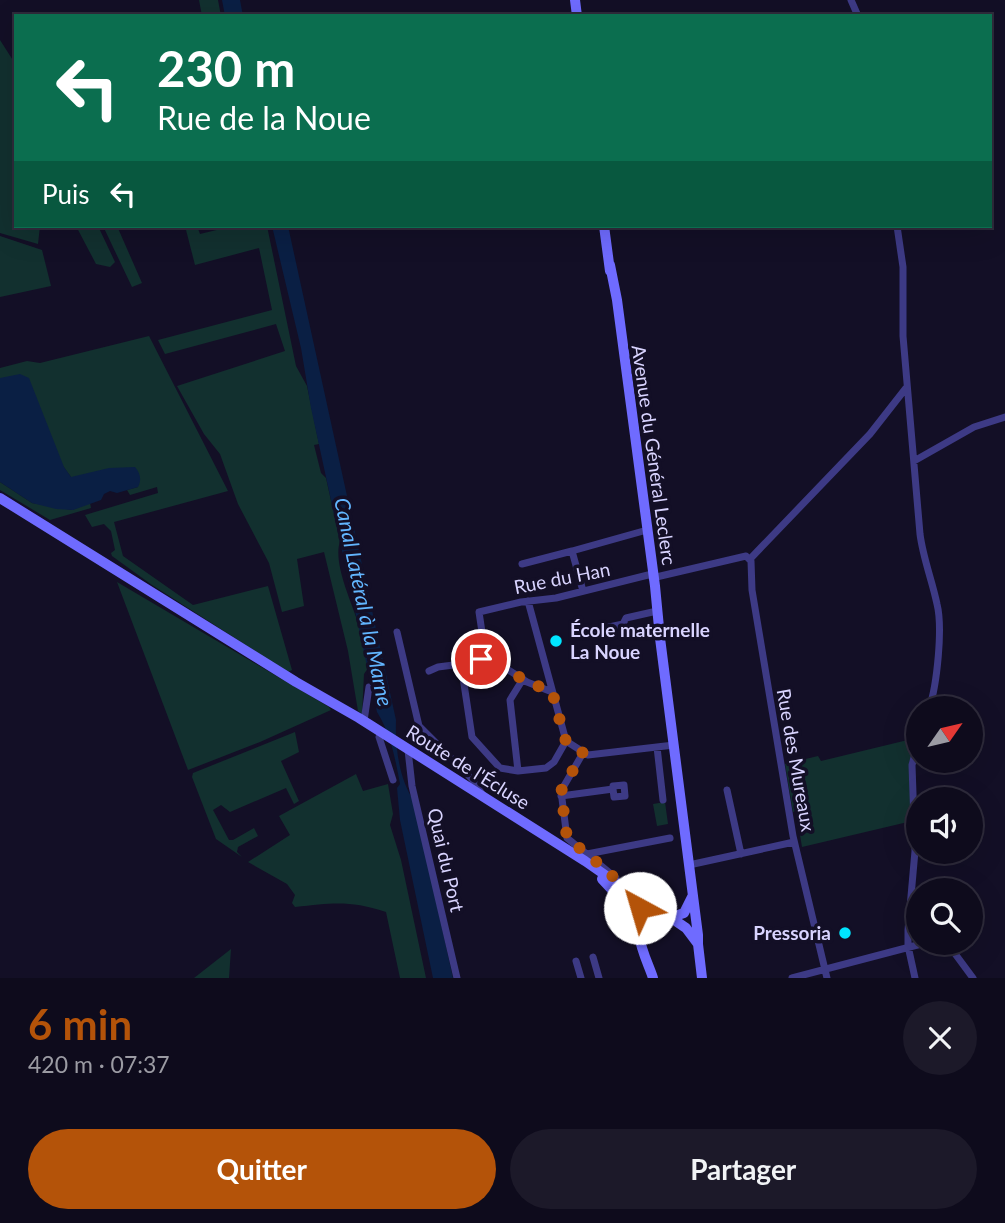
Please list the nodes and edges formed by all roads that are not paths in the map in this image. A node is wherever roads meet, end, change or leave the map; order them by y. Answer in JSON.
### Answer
{"nodes":[{"id":1,"x":604,"y":228,"type":"edge"},
{"id":2,"x":897,"y":228,"type":"edge"},
{"id":3,"x":907,"y":387,"type":"junction"},
{"id":4,"x":1005,"y":417,"type":"edge"},
{"id":5,"x":914,"y":461,"type":"junction"},
{"id":6,"x":0,"y":498,"type":"edge"},
{"id":7,"x":647,"y":530,"type":"junction"},
{"id":8,"x":572,"y":551,"type":"junction"},
{"id":9,"x":748,"y":557,"type":"junction"},
{"id":10,"x":522,"y":564,"type":"dead end"},
{"id":11,"x":652,"y":576,"type":"junction"},
{"id":12,"x":583,"y":591,"type":"junction"},
{"id":13,"x":528,"y":601,"type":"junction"},
{"id":14,"x":657,"y":610,"type":"junction"},
{"id":15,"x":591,"y":631,"type":"dead end"},
{"id":16,"x":397,"y":632,"type":"dead end"},
{"id":17,"x":486,"y":659,"type":"junction"},
{"id":18,"x":461,"y":664,"type":"junction"},
{"id":19,"x":429,"y":671,"type":"dead end"},
{"id":20,"x":523,"y":679,"type":"junction"},
{"id":21,"x":369,"y":687,"type":"dead end"},
{"id":22,"x":552,"y":691,"type":"junction"},
{"id":23,"x":933,"y":696,"type":"edge"},
{"id":24,"x":364,"y":721,"type":"junction"},
{"id":25,"x":381,"y":732,"type":"junction"},
{"id":26,"x":566,"y":741,"type":"junction"},
{"id":27,"x":657,"y":747,"type":"junction"},
{"id":28,"x":408,"y":750,"type":"junction"},
{"id":29,"x":674,"y":750,"type":"junction"},
{"id":30,"x":583,"y":753,"type":"junction"},
{"id":31,"x":518,"y":771,"type":"junction"},
{"id":32,"x":912,"y":774,"type":"edge"},
{"id":33,"x":393,"y":780,"type":"dead end"},
{"id":34,"x":613,"y":789,"type":"dead end"},
{"id":35,"x":727,"y":790,"type":"dead end"},
{"id":36,"x":561,"y":796,"type":"junction"},
{"id":37,"x":484,"y":798,"type":"junction"},
{"id":38,"x":663,"y":800,"type":"dead end"},
{"id":39,"x":670,"y":838,"type":"dead end"},
{"id":40,"x":794,"y":842,"type":"junction"},
{"id":41,"x":741,"y":853,"type":"junction"},
{"id":42,"x":586,"y":858,"type":"junction"},
{"id":43,"x":689,"y":865,"type":"junction"},
{"id":44,"x":913,"y":878,"type":"edge"},
{"id":45,"x":692,"y":897,"type":"junction"},
{"id":46,"x":632,"y":907,"type":"junction"},
{"id":47,"x":649,"y":911,"type":"junction"},
{"id":48,"x":672,"y":917,"type":"junction"},
{"id":49,"x":638,"y":930,"type":"junction"},
{"id":50,"x":698,"y":944,"type":"junction"},
{"id":51,"x":906,"y":947,"type":"edge"},
{"id":52,"x":910,"y":955,"type":"edge"},
{"id":53,"x":956,"y":955,"type":"edge"},
{"id":54,"x":593,"y":957,"type":"dead end"},
{"id":55,"x":576,"y":961,"type":"dead end"},
{"id":56,"x":826,"y":974,"type":"edge"},
{"id":57,"x":457,"y":978,"type":"edge"},
{"id":58,"x":581,"y":978,"type":"edge"},
{"id":59,"x":599,"y":978,"type":"edge"},
{"id":60,"x":653,"y":978,"type":"edge"},
{"id":61,"x":702,"y":978,"type":"edge"},
{"id":62,"x":792,"y":978,"type":"edge"},
{"id":63,"x":915,"y":978,"type":"edge"},
{"id":64,"x":973,"y":978,"type":"edge"}],
"edges":[{"from":1,"to":7,"type":"main road","name":"Avenue du Général Leclerc"},
{"from":2,"to":3,"type":"street"},
{"from":3,"to":5,"type":"street"},
{"from":3,"to":9,"type":"street"},
{"from":4,"to":5,"type":"street"},
{"from":5,"to":23,"type":"street"},
{"from":6,"to":24,"type":"main road","name":"Route de l'Écluse"},
{"from":7,"to":8,"type":"street"},
{"from":7,"to":11,"type":"main road","name":"Avenue du Général Leclerc"},
{"from":8,"to":10,"type":"street"},
{"from":8,"to":12,"type":"street"},
{"from":9,"to":11,"type":"street","name":"Rue du Han"},
{"from":9,"to":40,"type":"street","name":"Rue des Mureaux"},
{"from":11,"to":12,"type":"street","name":"Rue du Han"},
{"from":11,"to":14,"type":"main road","name":"Avenue du Général Leclerc"},
{"from":12,"to":13,"type":"street","name":"Rue du Han"},
{"from":13,"to":17,"type":"street","name":"Rue du Han"},
{"from":13,"to":22,"type":"street"},
{"from":14,"to":15,"type":"street"},
{"from":14,"to":29,"type":"main road","name":"Avenue du Général Leclerc"},
{"from":16,"to":37,"type":"street"},
{"from":17,"to":18,"type":"street"},
{"from":17,"to":20,"type":"street"},
{"from":18,"to":19,"type":"street"},
{"from":18,"to":31,"type":"street"},
{"from":20,"to":22,"type":"street"},
{"from":20,"to":31,"type":"street"},
{"from":21,"to":24,"type":"street"},
{"from":22,"to":26,"type":"street"},
{"from":24,"to":25,"type":"main road","name":"Route de l'Écluse"},
{"from":25,"to":28,"type":"main road","name":"Route de l'Écluse"},
{"from":25,"to":33,"type":"street"},
{"from":26,"to":30,"type":"street"},
{"from":26,"to":31,"type":"street"},
{"from":27,"to":29,"type":"street"},
{"from":27,"to":30,"type":"street"},
{"from":27,"to":38,"type":"street"},
{"from":28,"to":37,"type":"main road","name":"Route de l'Écluse"},
{"from":28,"to":57,"type":"street","name":"Quai du Port"},
{"from":29,"to":43,"type":"main road","name":"Avenue du Général Leclerc"},
{"from":30,"to":36,"type":"street"},
{"from":32,"to":44,"type":"street"},
{"from":34,"to":36,"type":"street"},
{"from":35,"to":41,"type":"street"},
{"from":36,"to":42,"type":"street"},
{"from":37,"to":42,"type":"main road","name":"Route de l'Écluse"},
{"from":39,"to":42,"type":"street"},
{"from":40,"to":41,"type":"street"},
{"from":40,"to":56,"type":"street","name":"Rue des Mureaux"},
{"from":41,"to":43,"type":"street"},
{"from":42,"to":46,"type":"main road","name":"Route de l'Écluse"},
{"from":42,"to":46,"type":"main road","name":"Route de l'Écluse"},
{"from":43,"to":45,"type":"main road","name":"Avenue du Général Leclerc"},
{"from":45,"to":48,"type":"main road"},
{"from":45,"to":50,"type":"main road","name":"Avenue du Général Leclerc"},
{"from":46,"to":47,"type":"main road","name":"Route de l'Écluse"},
{"from":46,"to":49,"type":"main road","name":"Route de l'Écluse"},
{"from":47,"to":48,"type":"main road","name":"Route de l'Écluse"},
{"from":47,"to":49,"type":"main road"},
{"from":48,"to":50,"type":"main road"},
{"from":49,"to":60,"type":"main road","name":"Route de l'Écluse"},
{"from":50,"to":61,"type":"main road","name":"Avenue du Général Leclerc"},
{"from":51,"to":56,"type":"street"},
{"from":52,"to":63,"type":"street"},
{"from":53,"to":64,"type":"street"},
{"from":54,"to":59,"type":"street"},
{"from":55,"to":58,"type":"street"},
{"from":56,"to":62,"type":"street"}]}
